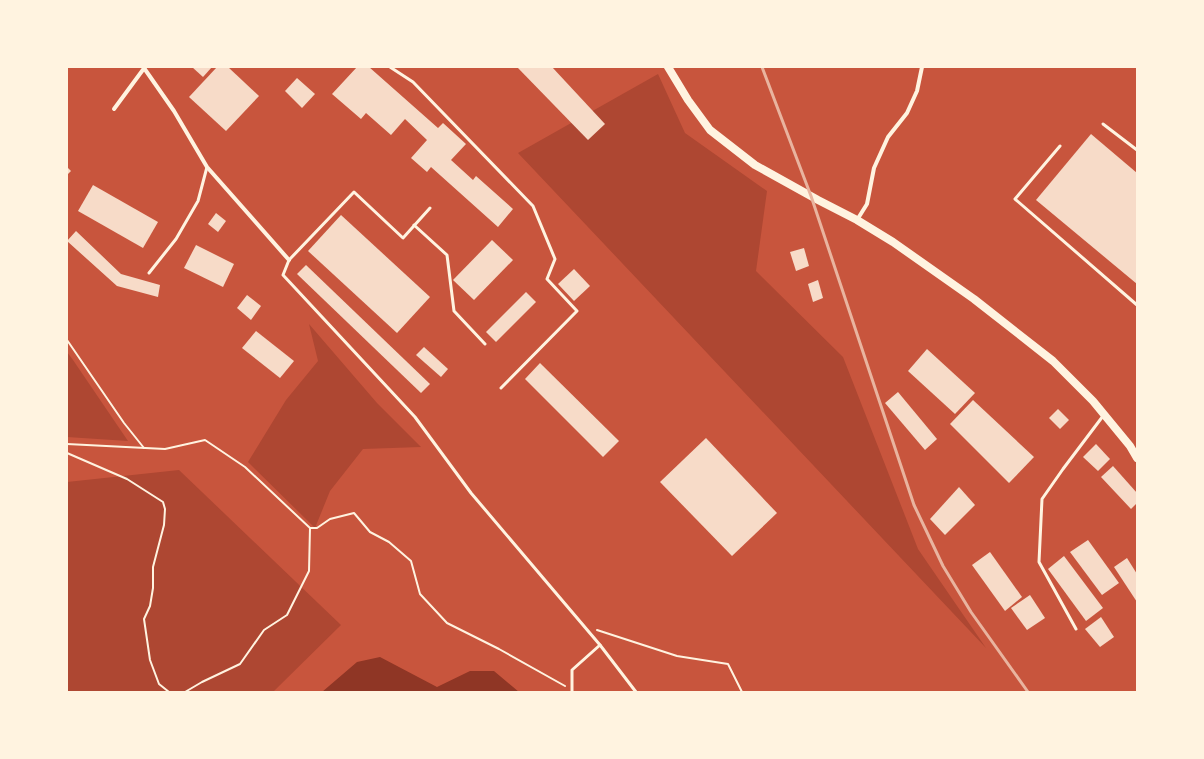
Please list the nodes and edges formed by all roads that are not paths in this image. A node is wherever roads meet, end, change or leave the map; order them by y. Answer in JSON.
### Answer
{"nodes":[{"id":1,"x":144,"y":67,"type":"edge"},
{"id":2,"x":390,"y":67,"type":"edge"},
{"id":3,"x":668,"y":67,"type":"edge"},
{"id":4,"x":922,"y":67,"type":"edge"},
{"id":5,"x":114,"y":109,"type":"dead end"},
{"id":6,"x":1103,"y":124,"type":"dead end"},
{"id":7,"x":1060,"y":146,"type":"dead end"},
{"id":8,"x":1137,"y":150,"type":"edge"},
{"id":9,"x":207,"y":167,"type":"junction"},
{"id":10,"x":802,"y":191,"type":"joint"},
{"id":11,"x":811,"y":196,"type":"joint"},
{"id":12,"x":430,"y":208,"type":"dead end"},
{"id":13,"x":857,"y":220,"type":"junction"},
{"id":14,"x":414,"y":225,"type":"junction"},
{"id":15,"x":289,"y":260,"type":"junction"},
{"id":16,"x":149,"y":273,"type":"dead end"},
{"id":17,"x":1137,"y":305,"type":"edge"},
{"id":18,"x":485,"y":344,"type":"dead end"},
{"id":19,"x":501,"y":388,"type":"dead end"},
{"id":20,"x":1104,"y":414,"type":"junction"},
{"id":21,"x":1134,"y":446,"type":"edge"},
{"id":22,"x":1137,"y":458,"type":"edge"},
{"id":23,"x":1076,"y":629,"type":"dead end"},
{"id":24,"x":600,"y":645,"type":"junction"},
{"id":25,"x":572,"y":692,"type":"edge"},
{"id":26,"x":636,"y":692,"type":"edge"}],
"edges":[{"from":1,"to":5,"type":"street"},
{"from":1,"to":9,"type":"street"},
{"from":2,"to":19,"type":"lane"},
{"from":3,"to":10,"type":"main road"},
{"from":4,"to":13,"type":"street"},
{"from":6,"to":8,"type":"lane"},
{"from":7,"to":17,"type":"lane"},
{"from":9,"to":15,"type":"street"},
{"from":9,"to":16,"type":"lane"},
{"from":10,"to":11,"type":"lane"},
{"from":11,"to":13,"type":"main road"},
{"from":12,"to":14,"type":"lane"},
{"from":13,"to":20,"type":"lane"},
{"from":14,"to":15,"type":"lane"},
{"from":14,"to":18,"type":"lane"},
{"from":15,"to":24,"type":"lane"},
{"from":20,"to":21,"type":"lane"},
{"from":20,"to":23,"type":"lane"},
{"from":21,"to":22,"type":"main road"},
{"from":24,"to":25,"type":"lane"},
{"from":24,"to":26,"type":"lane"}]}
